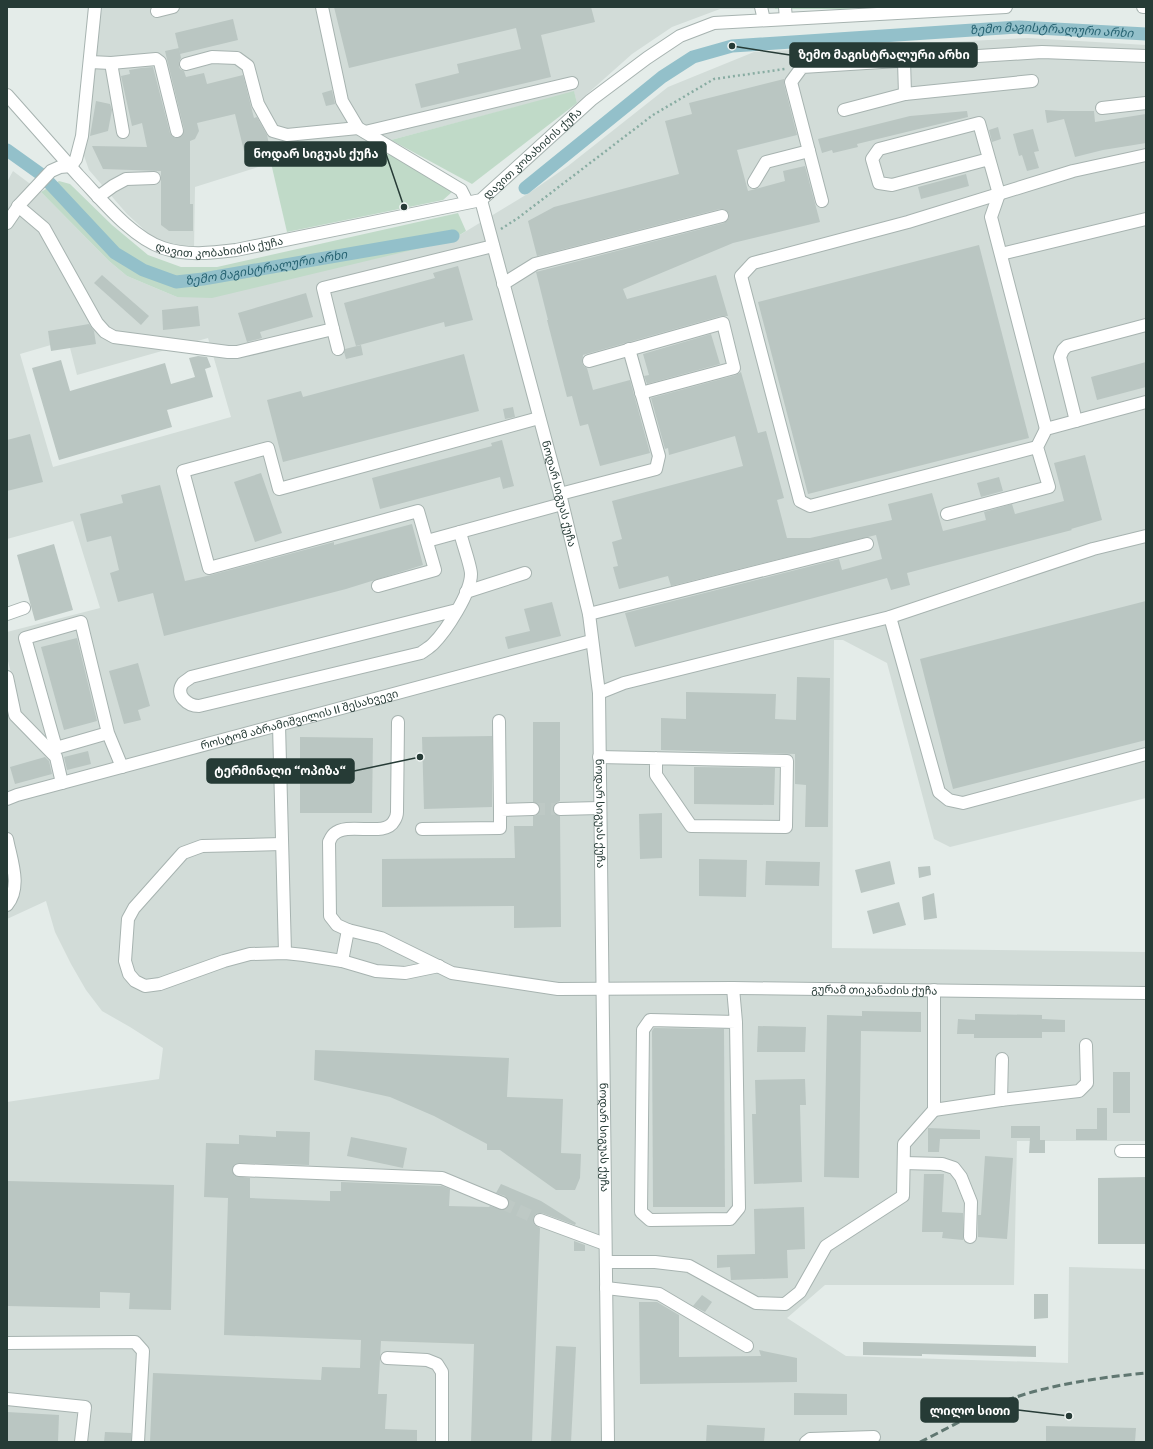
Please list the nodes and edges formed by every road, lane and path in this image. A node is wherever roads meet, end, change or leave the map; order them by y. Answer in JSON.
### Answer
{"nodes":[{"id":1,"x":95,"y":7,"type":"edge"},
{"id":2,"x":173,"y":7,"type":"edge"},
{"id":3,"x":322,"y":7,"type":"edge"},
{"id":4,"x":762,"y":7,"type":"edge"},
{"id":5,"x":1006,"y":7,"type":"edge"},
{"id":6,"x":157,"y":11,"type":"dead end"},
{"id":7,"x":786,"y":13,"type":"edge"},
{"id":8,"x":764,"y":20,"type":"junction"},
{"id":9,"x":1146,"y":56,"type":"edge"},
{"id":10,"x":904,"y":61,"type":"junction"},
{"id":11,"x":90,"y":62,"type":"junction"},
{"id":12,"x":111,"y":63,"type":"junction"},
{"id":13,"x":186,"y":64,"type":"dead end"},
{"id":14,"x":802,"y":67,"type":"junction"},
{"id":15,"x":1032,"y":81,"type":"dead end"},
{"id":16,"x":572,"y":83,"type":"dead end"},
{"id":17,"x":905,"y":94,"type":"junction"},
{"id":18,"x":7,"y":95,"type":"edge"},
{"id":19,"x":1146,"y":103,"type":"edge"},
{"id":20,"x":1102,"y":108,"type":"dead end"},
{"id":21,"x":844,"y":110,"type":"dead end"},
{"id":22,"x":177,"y":130,"type":"dead end"},
{"id":23,"x":361,"y":130,"type":"junction"},
{"id":24,"x":123,"y":132,"type":"dead end"},
{"id":25,"x":809,"y":151,"type":"junction"},
{"id":26,"x":1146,"y":155,"type":"edge"},
{"id":27,"x":989,"y":159,"type":"junction"},
{"id":28,"x":71,"y":166,"type":"junction"},
{"id":29,"x":154,"y":178,"type":"dead end"},
{"id":30,"x":754,"y":182,"type":"dead end"},
{"id":31,"x":999,"y":194,"type":"junction"},
{"id":32,"x":98,"y":197,"type":"junction"},
{"id":33,"x":481,"y":200,"type":"junction"},
{"id":34,"x":822,"y":201,"type":"dead end"},
{"id":35,"x":467,"y":202,"type":"junction"},
{"id":36,"x":18,"y":206,"type":"junction"},
{"id":37,"x":722,"y":216,"type":"dead end"},
{"id":38,"x":1146,"y":219,"type":"edge"},
{"id":39,"x":7,"y":223,"type":"edge"},
{"id":40,"x":492,"y":241,"type":"junction"},
{"id":41,"x":1001,"y":254,"type":"junction"},
{"id":42,"x":503,"y":284,"type":"junction"},
{"id":43,"x":1146,"y":325,"type":"edge"},
{"id":44,"x":333,"y":328,"type":"junction"},
{"id":45,"x":338,"y":349,"type":"dead end"},
{"id":46,"x":629,"y":349,"type":"junction"},
{"id":47,"x":589,"y":361,"type":"dead end"},
{"id":48,"x":641,"y":393,"type":"junction"},
{"id":49,"x":1146,"y":402,"type":"edge"},
{"id":50,"x":539,"y":418,"type":"junction"},
{"id":51,"x":1076,"y":421,"type":"junction"},
{"id":52,"x":1046,"y":429,"type":"junction"},
{"id":53,"x":1037,"y":447,"type":"junction"},
{"id":54,"x":561,"y":499,"type":"junction"},
{"id":55,"x":947,"y":514,"type":"dead end"},
{"id":56,"x":460,"y":532,"type":"junction"},
{"id":57,"x":1146,"y":536,"type":"edge"},
{"id":58,"x":427,"y":541,"type":"junction"},
{"id":59,"x":867,"y":544,"type":"dead end"},
{"id":60,"x":525,"y":573,"type":"dead end"},
{"id":61,"x":378,"y":586,"type":"dead end"},
{"id":62,"x":466,"y":592,"type":"junction"},
{"id":63,"x":24,"y":608,"type":"dead end"},
{"id":64,"x":457,"y":610,"type":"junction"},
{"id":65,"x":7,"y":614,"type":"edge"},
{"id":66,"x":589,"y":614,"type":"junction"},
{"id":67,"x":890,"y":617,"type":"junction"},
{"id":68,"x":591,"y":641,"type":"junction"},
{"id":69,"x":7,"y":677,"type":"edge"},
{"id":70,"x":599,"y":693,"type":"junction"},
{"id":71,"x":498,"y":721,"type":"dead end"},
{"id":72,"x":398,"y":722,"type":"dead end"},
{"id":73,"x":278,"y":725,"type":"junction"},
{"id":74,"x":108,"y":733,"type":"junction"},
{"id":75,"x":1146,"y":754,"type":"edge"},
{"id":76,"x":599,"y":757,"type":"junction"},
{"id":77,"x":656,"y":758,"type":"junction"},
{"id":78,"x":122,"y":767,"type":"junction"},
{"id":79,"x":62,"y":783,"type":"junction"},
{"id":80,"x":7,"y":800,"type":"edge"},
{"id":81,"x":599,"y":808,"type":"junction"},
{"id":82,"x":533,"y":809,"type":"tunnel mouth"},
{"id":83,"x":560,"y":809,"type":"tunnel mouth"},
{"id":84,"x":500,"y":810,"type":"junction"},
{"id":85,"x":422,"y":829,"type":"dead end"},
{"id":86,"x":7,"y":839,"type":"edge"},
{"id":87,"x":282,"y":844,"type":"junction"},
{"id":88,"x":7,"y":905,"type":"edge"},
{"id":89,"x":348,"y":930,"type":"junction"},
{"id":90,"x":285,"y":953,"type":"junction"},
{"id":91,"x":342,"y":960,"type":"junction"},
{"id":92,"x":439,"y":966,"type":"junction"},
{"id":93,"x":603,"y":988,"type":"junction"},
{"id":94,"x":733,"y":988,"type":"junction"},
{"id":95,"x":934,"y":990,"type":"junction"},
{"id":96,"x":1146,"y":993,"type":"edge"},
{"id":97,"x":736,"y":1022,"type":"junction"},
{"id":98,"x":1086,"y":1045,"type":"dead end"},
{"id":99,"x":1002,"y":1059,"type":"dead end"},
{"id":100,"x":1001,"y":1100,"type":"junction"},
{"id":101,"x":934,"y":1110,"type":"junction"},
{"id":102,"x":1121,"y":1151,"type":"dead end"},
{"id":103,"x":1146,"y":1151,"type":"edge"},
{"id":104,"x":904,"y":1163,"type":"junction"},
{"id":105,"x":239,"y":1170,"type":"dead end"},
{"id":106,"x":502,"y":1203,"type":"tunnel mouth"},
{"id":107,"x":540,"y":1220,"type":"tunnel mouth"},
{"id":108,"x":970,"y":1237,"type":"dead end"},
{"id":109,"x":605,"y":1244,"type":"junction"},
{"id":110,"x":606,"y":1262,"type":"junction"},
{"id":111,"x":606,"y":1288,"type":"junction"},
{"id":112,"x":7,"y":1343,"type":"edge"},
{"id":113,"x":747,"y":1346,"type":"dead end"},
{"id":114,"x":387,"y":1358,"type":"dead end"},
{"id":115,"x":7,"y":1399,"type":"edge"},
{"id":116,"x":874,"y":1437,"type":"dead end"},
{"id":117,"x":81,"y":1442,"type":"edge"},
{"id":118,"x":138,"y":1442,"type":"edge"},
{"id":119,"x":442,"y":1442,"type":"edge"},
{"id":120,"x":608,"y":1442,"type":"edge"},
{"id":121,"x":806,"y":1442,"type":"edge"}],
"edges":[{"from":1,"to":11,"type":"street"},
{"from":2,"to":6,"type":"street"},
{"from":3,"to":23,"type":"street"},
{"from":4,"to":8,"type":"street"},
{"from":5,"to":7,"type":"street","name":"დავით კობახიძის ქუჩა"},
{"from":7,"to":8,"type":"street","name":"დავით კობახიძის ქუჩა"},
{"from":8,"to":33,"type":"street","name":"დავით კობახიძის ქუჩა"},
{"from":9,"to":10,"type":"street"},
{"from":10,"to":14,"type":"street"},
{"from":10,"to":17,"type":"street"},
{"from":11,"to":12,"type":"street"},
{"from":11,"to":28,"type":"street"},
{"from":12,"to":22,"type":"street"},
{"from":12,"to":24,"type":"street"},
{"from":13,"to":23,"type":"street"},
{"from":14,"to":25,"type":"street"},
{"from":14,"to":40,"type":"path"},
{"from":15,"to":17,"type":"street"},
{"from":16,"to":23,"type":"street"},
{"from":17,"to":21,"type":"street"},
{"from":18,"to":28,"type":"street","name":"დავით კობახიძის ქუჩა"},
{"from":19,"to":20,"type":"street"},
{"from":23,"to":35,"type":"street"},
{"from":25,"to":30,"type":"street"},
{"from":25,"to":34,"type":"street"},
{"from":26,"to":31,"type":"street"},
{"from":27,"to":27,"type":"street"},
{"from":27,"to":31,"type":"street"},
{"from":28,"to":32,"type":"street","name":"დავით კობახიძის ქუჩა"},
{"from":28,"to":36,"type":"street"},
{"from":29,"to":32,"type":"street"},
{"from":31,"to":41,"type":"street"},
{"from":31,"to":53,"type":"street"},
{"from":32,"to":35,"type":"street","name":"დავით კობახიძის ქუჩა"},
{"from":33,"to":35,"type":"street","name":"დავით კობახიძის ქუჩა"},
{"from":33,"to":40,"type":"street","name":"ნოდარ სიგუას ქუჩა"},
{"from":36,"to":39,"type":"street"},
{"from":36,"to":44,"type":"street"},
{"from":37,"to":42,"type":"street"},
{"from":38,"to":41,"type":"street"},
{"from":40,"to":42,"type":"street","name":"ნოდარ სიგუას ქუჩა"},
{"from":40,"to":44,"type":"street"},
{"from":41,"to":52,"type":"street"},
{"from":42,"to":50,"type":"street","name":"ნოდარ სიგუას ქუჩა"},
{"from":43,"to":51,"type":"street"},
{"from":44,"to":45,"type":"street"},
{"from":46,"to":47,"type":"street"},
{"from":46,"to":48,"type":"street"},
{"from":46,"to":48,"type":"street"},
{"from":48,"to":54,"type":"street"},
{"from":49,"to":51,"type":"street"},
{"from":50,"to":54,"type":"street","name":"ნოდარ სიგუას ქუჩა"},
{"from":50,"to":58,"type":"street"},
{"from":51,"to":52,"type":"street"},
{"from":52,"to":53,"type":"street"},
{"from":53,"to":55,"type":"street"},
{"from":54,"to":56,"type":"street"},
{"from":54,"to":66,"type":"street","name":"ნოდარ სიგუას ქუჩა"},
{"from":56,"to":58,"type":"street"},
{"from":56,"to":62,"type":"street"},
{"from":57,"to":67,"type":"street"},
{"from":58,"to":61,"type":"street"},
{"from":59,"to":66,"type":"street"},
{"from":60,"to":62,"type":"street"},
{"from":62,"to":64,"type":"street"},
{"from":63,"to":65,"type":"street"},
{"from":64,"to":64,"type":"street"},
{"from":66,"to":68,"type":"street","name":"ნოდარ სიგუას ქუჩა"},
{"from":67,"to":70,"type":"street"},
{"from":67,"to":75,"type":"street"},
{"from":68,"to":70,"type":"street","name":"ნოდარ სიგუას ქუჩა"},
{"from":68,"to":73,"type":"street","name":"როსტომ აბრამიშვილის II შესახვევი"},
{"from":69,"to":79,"type":"street"},
{"from":70,"to":76,"type":"street","name":"ნოდარ სიგუას ქუჩა"},
{"from":71,"to":84,"type":"street"},
{"from":72,"to":89,"type":"street"},
{"from":73,"to":78,"type":"street","name":"როსტომ აბრამიშვილის II შესახვევი"},
{"from":73,"to":87,"type":"street"},
{"from":74,"to":74,"type":"street"},
{"from":74,"to":78,"type":"street"},
{"from":76,"to":77,"type":"street"},
{"from":76,"to":81,"type":"street","name":"ნოდარ სიგუას ქუჩა"},
{"from":77,"to":77,"type":"street"},
{"from":78,"to":79,"type":"street","name":"როსტომ აბრამიშვილის II შესახვევი"},
{"from":79,"to":80,"type":"street","name":"როსტომ აბრამიშვილის II შესახვევი"},
{"from":81,"to":83,"type":"street"},
{"from":81,"to":93,"type":"street","name":"ნოდარ სიგუას ქუჩა"},
{"from":82,"to":84,"type":"street"},
{"from":84,"to":85,"type":"street"},
{"from":86,"to":88,"type":"street"},
{"from":87,"to":90,"type":"street"},
{"from":87,"to":90,"type":"street"},
{"from":89,"to":91,"type":"street"},
{"from":89,"to":92,"type":"street","name":"გურამ თიკანაძის ქუჩა"},
{"from":90,"to":91,"type":"street"},
{"from":91,"to":92,"type":"street"},
{"from":92,"to":93,"type":"street","name":"გურამ თიკანაძის ქუჩა"},
{"from":93,"to":94,"type":"street","name":"გურამ თიკანაძის ქუჩა"},
{"from":93,"to":109,"type":"street","name":"ნოდარ სიგუას ქუჩა"},
{"from":94,"to":95,"type":"street","name":"გურამ თიკანაძის ქუჩა"},
{"from":94,"to":97,"type":"street"},
{"from":95,"to":96,"type":"street","name":"გურამ თიკანაძის ქუჩა"},
{"from":95,"to":101,"type":"street"},
{"from":97,"to":97,"type":"street"},
{"from":98,"to":100,"type":"street"},
{"from":99,"to":100,"type":"street"},
{"from":100,"to":101,"type":"street"},
{"from":101,"to":104,"type":"street"},
{"from":102,"to":103,"type":"street"},
{"from":104,"to":108,"type":"street"},
{"from":104,"to":110,"type":"street"},
{"from":105,"to":106,"type":"street"},
{"from":107,"to":109,"type":"street"},
{"from":109,"to":110,"type":"street","name":"ნოდარ სიგუას ქუჩა"},
{"from":110,"to":111,"type":"street","name":"ნოდარ სიგუას ქუჩა"},
{"from":111,"to":113,"type":"street"},
{"from":111,"to":120,"type":"street","name":"ნოდარ სიგუას ქუჩა"},
{"from":112,"to":118,"type":"street"},
{"from":114,"to":119,"type":"street"},
{"from":115,"to":117,"type":"street"},
{"from":116,"to":121,"type":"street"}]}
